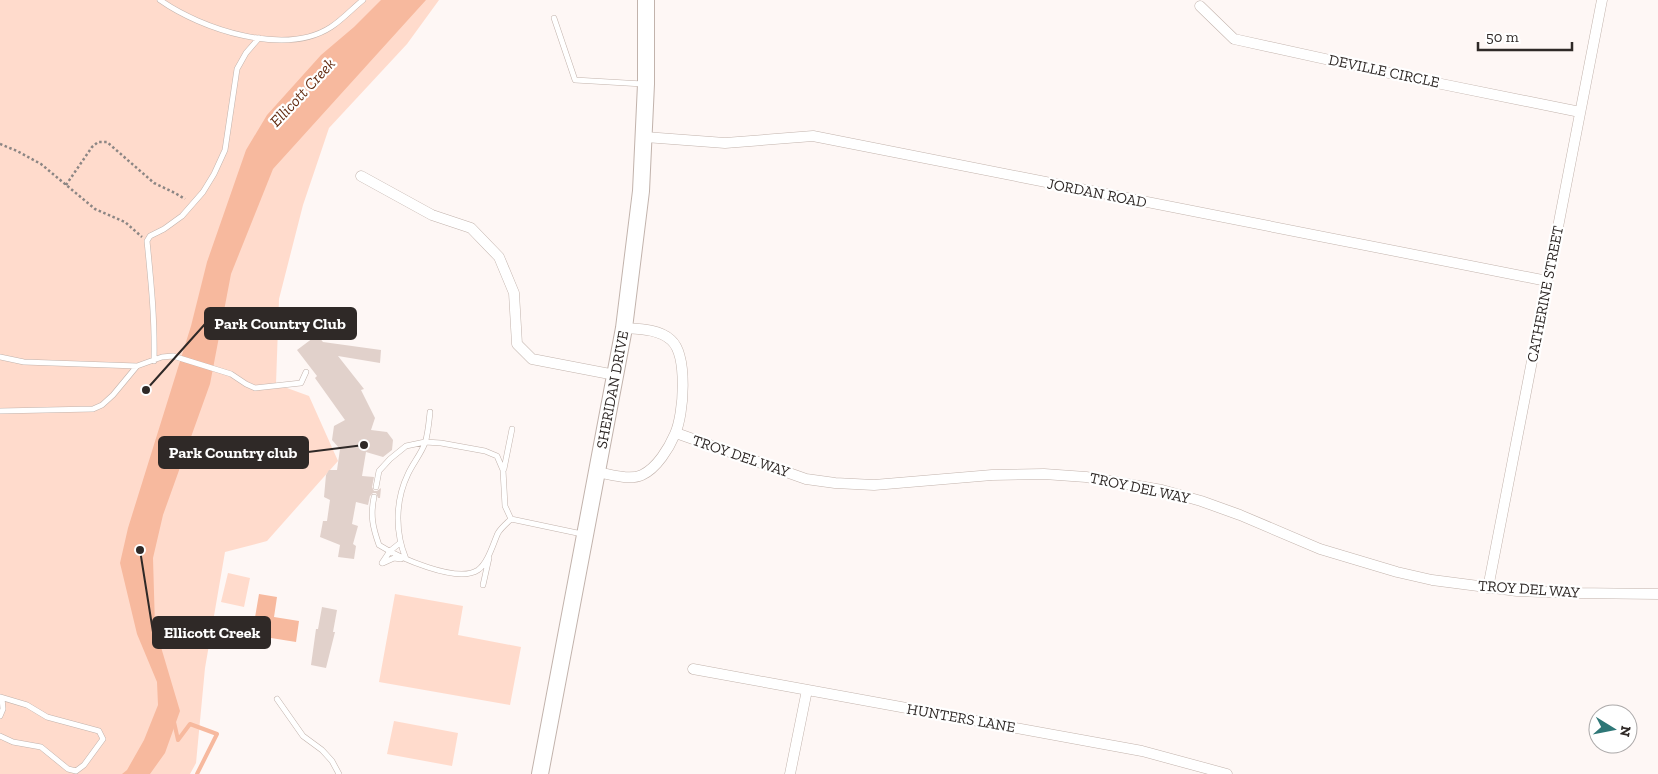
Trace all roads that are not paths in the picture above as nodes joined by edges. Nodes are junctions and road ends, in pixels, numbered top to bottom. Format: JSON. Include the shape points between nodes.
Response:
{"nodes":[{"id":1,"x":160,"y":0,"type":"edge"},
{"id":2,"x":364,"y":0,"type":"edge"},
{"id":3,"x":646,"y":0,"type":"edge"},
{"id":4,"x":1602,"y":0,"type":"edge"},
{"id":5,"x":1200,"y":6,"type":"dead end"},
{"id":6,"x":554,"y":18,"type":"dead end"},
{"id":7,"x":259,"y":38,"type":"junction"},
{"id":8,"x":646,"y":84,"type":"junction"},
{"id":9,"x":1580,"y":112,"type":"junction"},
{"id":10,"x":645,"y":137,"type":"junction"},
{"id":11,"x":361,"y":176,"type":"dead end"},
{"id":12,"x":1547,"y":281,"type":"junction"},
{"id":13,"x":624,"y":328,"type":"junction"},
{"id":14,"x":0,"y":357,"type":"edge"},
{"id":15,"x":154,"y":361,"type":"junction"},
{"id":16,"x":137,"y":366,"type":"junction"},
{"id":17,"x":306,"y":372,"type":"dead end"},
{"id":18,"x":615,"y":375,"type":"junction"},
{"id":19,"x":0,"y":411,"type":"edge"},
{"id":20,"x":430,"y":412,"type":"dead end"},
{"id":21,"x":512,"y":429,"type":"dead end"},
{"id":22,"x":676,"y":433,"type":"junction"},
{"id":23,"x":425,"y":442,"type":"junction"},
{"id":24,"x":504,"y":470,"type":"junction"},
{"id":25,"x":596,"y":472,"type":"junction"},
{"id":26,"x":376,"y":487,"type":"dead end"},
{"id":27,"x":374,"y":498,"type":"dead end"},
{"id":28,"x":512,"y":519,"type":"junction"},
{"id":29,"x":585,"y":535,"type":"junction"},
{"id":30,"x":400,"y":543,"type":"junction"},
{"id":31,"x":390,"y":552,"type":"junction"},
{"id":32,"x":490,"y":555,"type":"junction"},
{"id":33,"x":406,"y":560,"type":"junction"},
{"id":34,"x":483,"y":585,"type":"dead end"},
{"id":35,"x":1488,"y":588,"type":"junction"},
{"id":36,"x":1658,"y":594,"type":"edge"},
{"id":37,"x":694,"y":669,"type":"dead end"},
{"id":38,"x":807,"y":690,"type":"junction"},
{"id":39,"x":1,"y":698,"type":"edge"},
{"id":40,"x":277,"y":699,"type":"dead end"},
{"id":41,"x":0,"y":716,"type":"edge"},
{"id":42,"x":0,"y":736,"type":"edge"},
{"id":43,"x":339,"y":774,"type":"edge"},
{"id":44,"x":540,"y":774,"type":"edge"},
{"id":45,"x":790,"y":774,"type":"edge"},
{"id":46,"x":1227,"y":774,"type":"edge"}],
"edges":[{"from":1,"to":7,"type":"lane","via":[[202,23]]},
{"from":2,"to":7,"type":"lane","via":[[331,28],[281,41]]},
{"from":3,"to":8,"type":"main road","name":"SHERIDAN DRIVE"},
{"from":4,"to":9,"type":"street","name":"CATHERINE STREET"},
{"from":5,"to":9,"type":"street","name":"DEVILLE CIRCLE","via":[[1234,39]]},
{"from":6,"to":8,"type":"lane","via":[[575,80]]},
{"from":7,"to":15,"type":"lane","via":[[237,69],[225,150],[204,192],[182,216],[147,241],[154,307]]},
{"from":8,"to":10,"type":"main road","name":"SHERIDAN DRIVE"},
{"from":9,"to":12,"type":"street","name":"CATHERINE STREET"},
{"from":10,"to":12,"type":"street","name":"JORDAN ROAD","via":[[725,143],[813,136]]},
{"from":10,"to":13,"type":"main road","name":"SHERIDAN DRIVE","via":[[642,192]]},
{"from":11,"to":18,"type":"street","via":[[432,215],[471,228],[499,257],[514,293],[517,344],[532,358]]},
{"from":12,"to":35,"type":"street","name":"CATHERINE STREET"},
{"from":13,"to":18,"type":"main road","name":"SHERIDAN DRIVE"},
{"from":13,"to":22,"type":"street","via":[[661,334],[672,341],[679,355],[682,404]]},
{"from":14,"to":16,"type":"lane","via":[[24,362]]},
{"from":15,"to":16,"type":"lane"},
{"from":15,"to":17,"type":"lane","via":[[173,356],[231,374],[255,388],[302,383]]},
{"from":16,"to":19,"type":"lane","via":[[113,395],[93,409]]},
{"from":18,"to":25,"type":"main road","name":"SHERIDAN DRIVE"},
{"from":20,"to":23,"type":"lane"},
{"from":21,"to":24,"type":"lane"},
{"from":22,"to":25,"type":"street","via":[[660,459],[640,476]]},
{"from":22,"to":35,"type":"street","name":"TROY DEL WAY","via":[[806,479],[834,483],[874,485],[1044,474],[1086,476],[1162,490],[1240,515],[1320,549],[1362,562],[1432,580]]},
{"from":23,"to":24,"type":"lane","via":[[486,451],[497,456]]},
{"from":23,"to":26,"type":"lane","via":[[406,446],[390,459],[379,471]]},
{"from":23,"to":30,"type":"lane","via":[[407,476],[400,499],[397,524]]},
{"from":24,"to":28,"type":"lane","via":[[505,506]]},
{"from":25,"to":29,"type":"main road","name":"SHERIDAN DRIVE"},
{"from":27,"to":31,"type":"lane","via":[[372,527],[380,545]]},
{"from":28,"to":29,"type":"lane"},
{"from":28,"to":32,"type":"lane","via":[[499,531]]},
{"from":29,"to":44,"type":"main road","name":"SHERIDAN DRIVE"},
{"from":30,"to":31,"type":"lane"},
{"from":30,"to":33,"type":"lane"},
{"from":31,"to":33,"type":"lane"},
{"from":31,"to":33,"type":"lane","via":[[382,563],[394,558]]},
{"from":32,"to":33,"type":"lane","via":[[478,570],[461,574]]},
{"from":32,"to":34,"type":"lane"},
{"from":35,"to":36,"type":"street","name":"TROY DEL WAY"},
{"from":37,"to":38,"type":"street","name":"HUNTERS LANE"},
{"from":38,"to":45,"type":"street"},
{"from":38,"to":46,"type":"street","name":"HUNTERS LANE","via":[[1142,751]]},
{"from":39,"to":41,"type":"lane","via":[[3,709]]},
{"from":39,"to":42,"type":"lane","via":[[27,705],[47,717],[99,731],[103,739],[76,771],[68,769],[42,747],[13,742]]},
{"from":40,"to":43,"type":"lane","via":[[303,736],[327,756]]}]}
